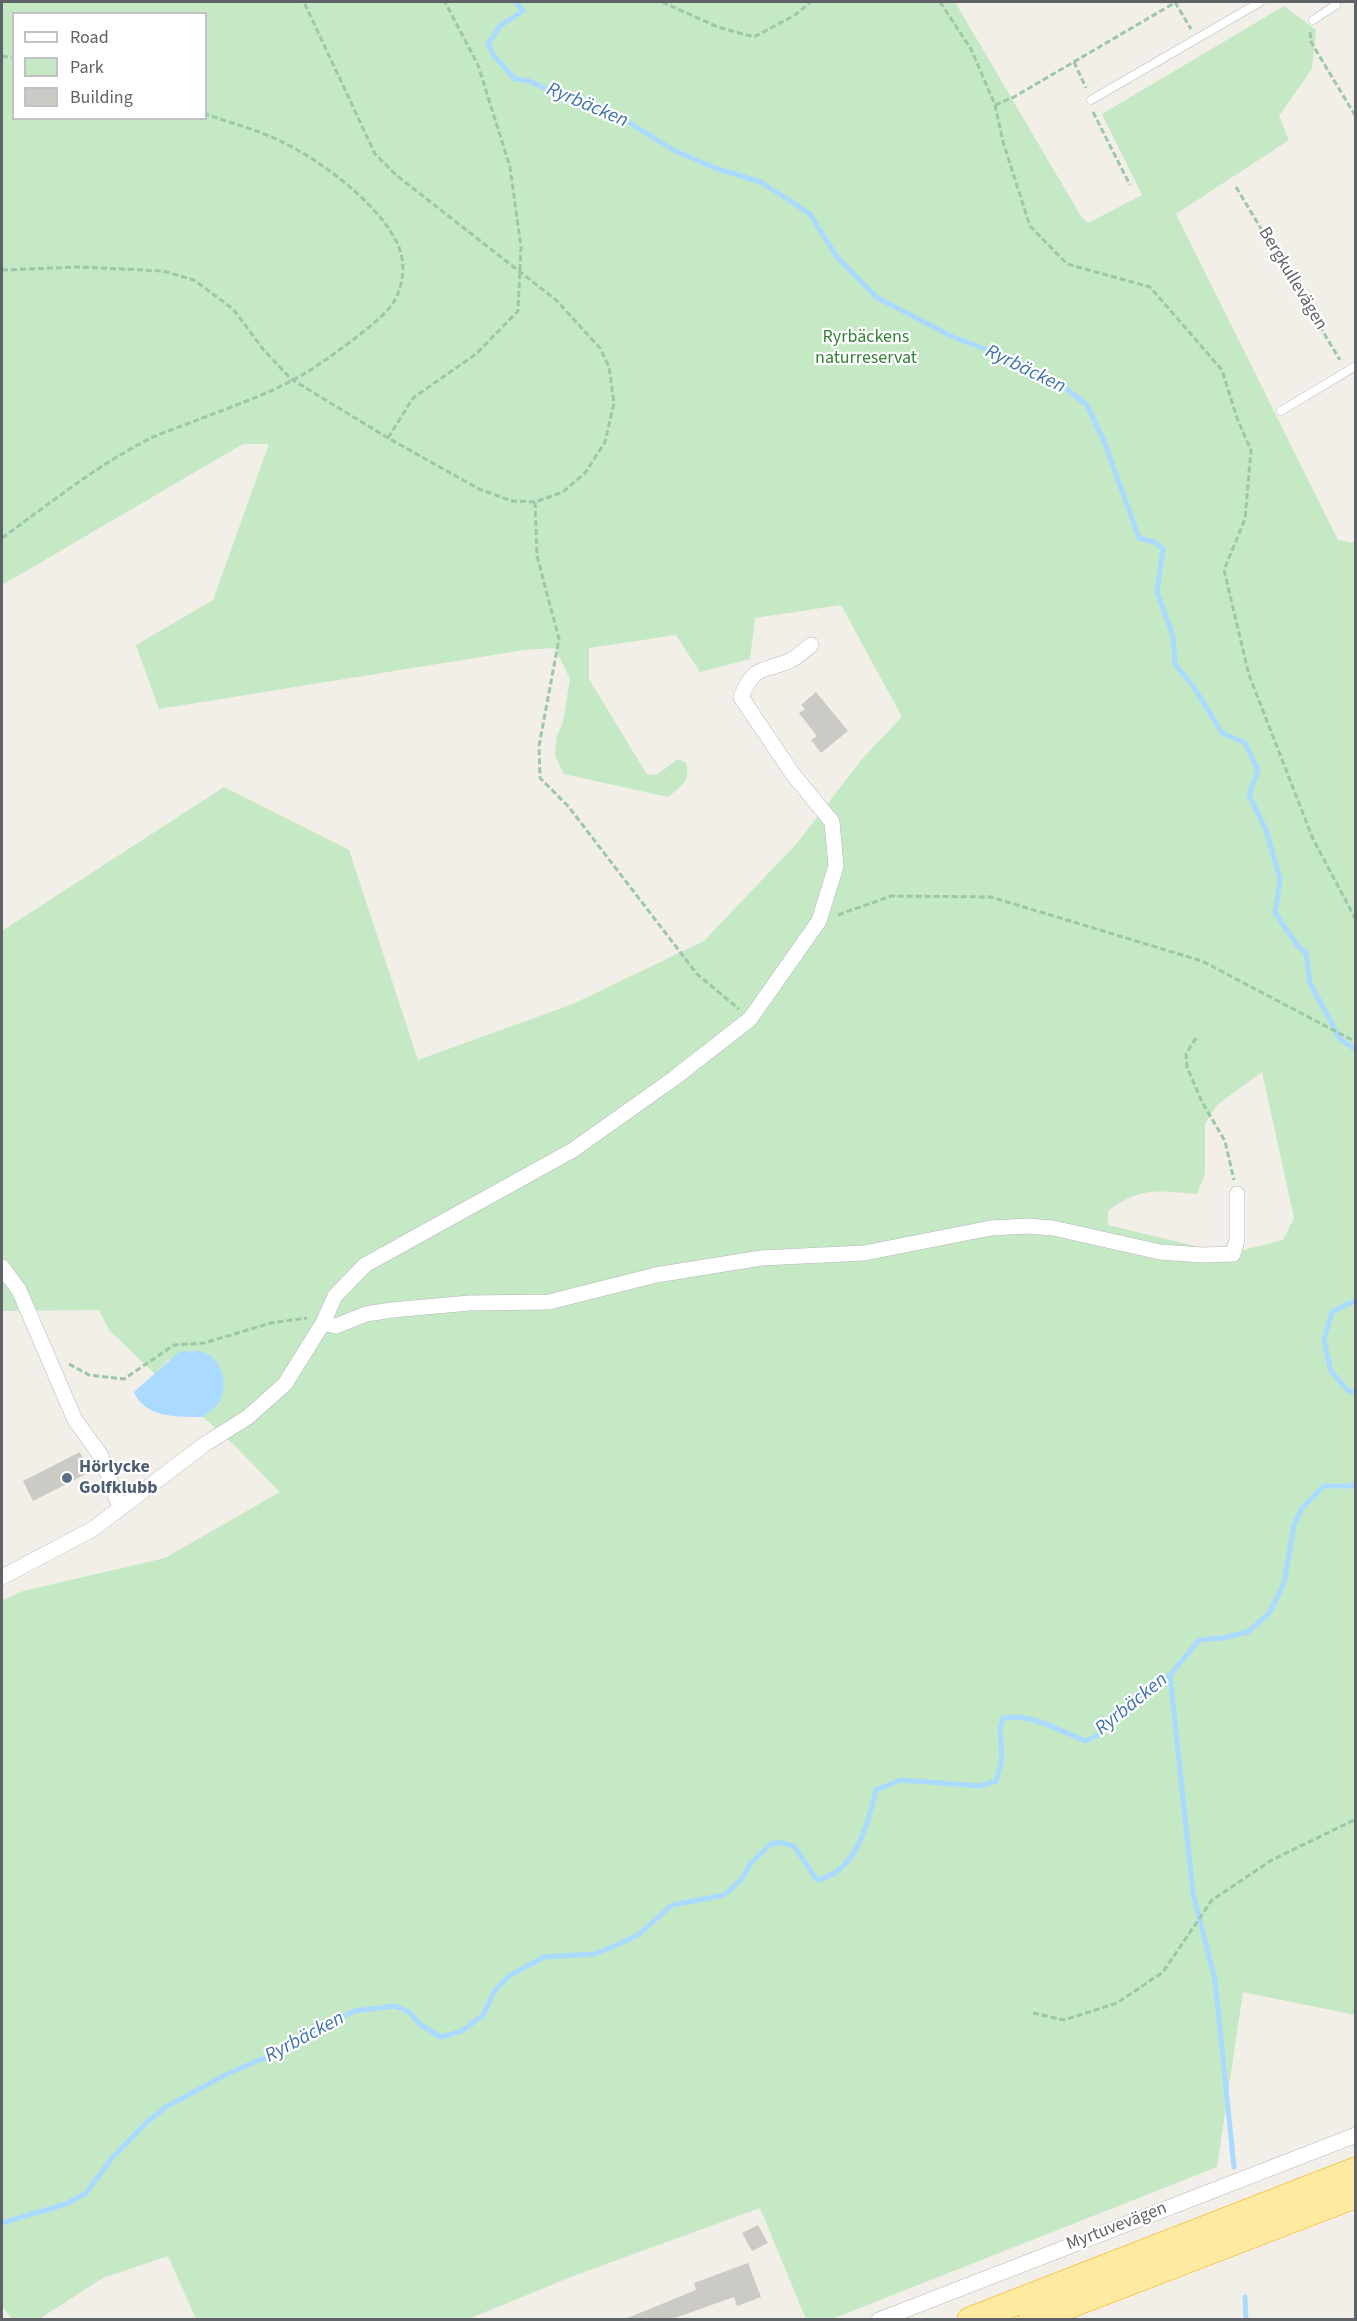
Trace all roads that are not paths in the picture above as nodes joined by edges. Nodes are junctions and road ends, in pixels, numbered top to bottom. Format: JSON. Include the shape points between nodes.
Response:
{"nodes":[{"id":1,"x":1260,"y":2,"type":"edge"},
{"id":2,"x":1334,"y":2,"type":"edge"},
{"id":3,"x":1313,"y":20,"type":"road end"},
{"id":4,"x":1091,"y":100,"type":"road end"},
{"id":5,"x":1356,"y":366,"type":"edge"},
{"id":6,"x":1281,"y":411,"type":"dead end"},
{"id":7,"x":811,"y":645,"type":"dead end"},
{"id":8,"x":1237,"y":1194,"type":"road end"},
{"id":9,"x":2,"y":1267,"type":"edge"},
{"id":10,"x":325,"y":1319,"type":"junction"},
{"id":11,"x":120,"y":1508,"type":"junction"},
{"id":12,"x":2,"y":1577,"type":"edge"},
{"id":13,"x":1356,"y":2135,"type":"edge"},
{"id":14,"x":1356,"y":2170,"type":"edge"},
{"id":15,"x":1356,"y":2195,"type":"edge"},
{"id":16,"x":879,"y":2319,"type":"edge"},
{"id":17,"x":970,"y":2319,"type":"edge"},
{"id":18,"x":1031,"y":2319,"type":"edge"}],
"edges":[{"from":1,"to":4,"type":"lane"},
{"from":2,"to":3,"type":"lane","via":[[1336,5]]},
{"from":5,"to":6,"type":"lane"},
{"from":7,"to":10,"type":"street","via":[[789,661],[762,668],[747,682],[741,697],[792,773],[831,822],[836,866],[819,921],[750,1019],[573,1150],[365,1265],[335,1296]]},
{"from":8,"to":10,"type":"street","via":[[1237,1240],[1233,1254],[1160,1252],[1053,1228],[991,1228],[864,1253],[761,1258],[657,1275],[549,1302],[470,1303],[366,1314],[336,1326]]},
{"from":9,"to":11,"type":"street","via":[[19,1290],[75,1420],[101,1456]]},
{"from":10,"to":11,"type":"street","via":[[285,1384],[248,1417]]},
{"from":11,"to":12,"type":"street","via":[[93,1529]]},
{"from":13,"to":16,"type":"street","name":"Myrtuvevägen"},
{"from":14,"to":17,"type":"highway"},
{"from":15,"to":18,"type":"highway"}]}
